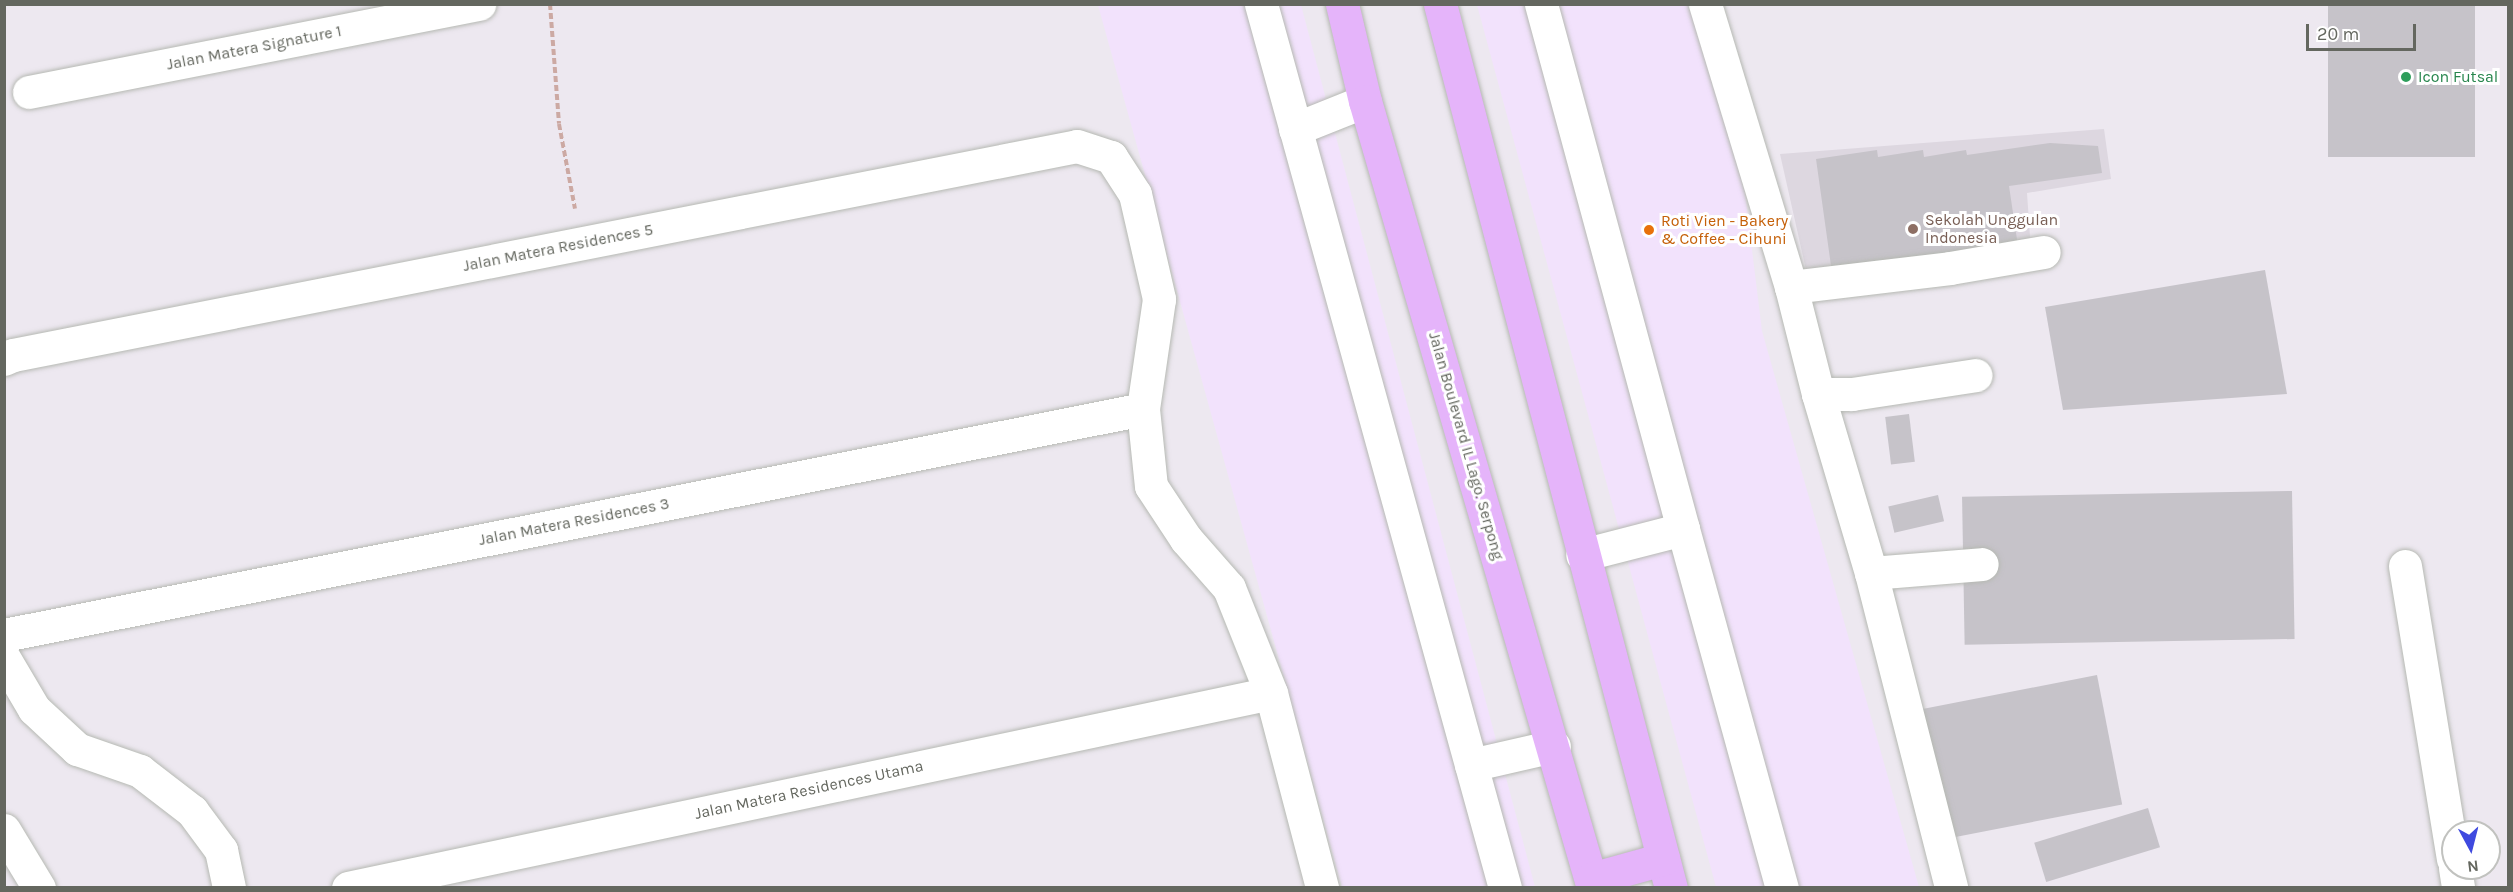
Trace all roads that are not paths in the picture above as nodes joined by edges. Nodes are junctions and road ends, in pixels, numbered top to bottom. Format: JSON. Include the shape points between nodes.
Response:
{"nodes":[{"id":1,"x":479,"y":4,"type":"edge"},
{"id":2,"x":1261,"y":4,"type":"edge"},
{"id":3,"x":1342,"y":4,"type":"edge"},
{"id":4,"x":1440,"y":4,"type":"edge"},
{"id":5,"x":1541,"y":4,"type":"edge"},
{"id":6,"x":1705,"y":4,"type":"edge"},
{"id":7,"x":30,"y":92,"type":"dead end"},
{"id":8,"x":1365,"y":101,"type":"junction"},
{"id":9,"x":1295,"y":129,"type":"junction"},
{"id":10,"x":2044,"y":252,"type":"dead end"},
{"id":11,"x":1791,"y":287,"type":"junction"},
{"id":12,"x":4,"y":359,"type":"edge"},
{"id":13,"x":1976,"y":375,"type":"dead end"},
{"id":14,"x":1818,"y":394,"type":"junction"},
{"id":15,"x":1143,"y":409,"type":"junction"},
{"id":16,"x":1683,"y":529,"type":"junction"},
{"id":17,"x":1582,"y":555,"type":"junction"},
{"id":18,"x":1982,"y":564,"type":"dead end"},
{"id":19,"x":2405,"y":566,"type":"dead end"},
{"id":20,"x":1870,"y":573,"type":"junction"},
{"id":21,"x":4,"y":635,"type":"edge"},
{"id":22,"x":4,"y":658,"type":"edge"},
{"id":23,"x":1271,"y":693,"type":"junction"},
{"id":24,"x":1554,"y":746,"type":"junction"},
{"id":25,"x":1471,"y":765,"type":"junction"},
{"id":26,"x":2447,"y":820,"type":"edge"},
{"id":27,"x":4,"y":830,"type":"edge"},
{"id":28,"x":1667,"y":873,"type":"edge"},
{"id":29,"x":1592,"y":883,"type":"edge"},
{"id":30,"x":39,"y":888,"type":"edge"},
{"id":31,"x":229,"y":888,"type":"edge"},
{"id":32,"x":348,"y":888,"type":"edge"},
{"id":33,"x":1322,"y":888,"type":"edge"},
{"id":34,"x":1505,"y":888,"type":"edge"},
{"id":35,"x":1782,"y":888,"type":"edge"},
{"id":36,"x":1951,"y":888,"type":"edge"}],
"edges":[{"from":1,"to":7,"type":"street","name":"Jalan Matera Signature 1"},
{"from":2,"to":9,"type":"street"},
{"from":3,"to":8,"type":"main road","name":"Jalan Boulevard IL Lago. Serpong"},
{"from":4,"to":17,"type":"main road"},
{"from":5,"to":16,"type":"street"},
{"from":6,"to":11,"type":"street"},
{"from":8,"to":9,"type":"street"},
{"from":8,"to":24,"type":"main road","name":"Jalan Boulevard IL Lago. Serpong"},
{"from":9,"to":25,"type":"street"},
{"from":10,"to":11,"type":"street"},
{"from":11,"to":14,"type":"street"},
{"from":12,"to":15,"type":"street","name":"Jalan Matera Residences 5","via":[[13,354],[1077,146],[1111,157],[1135,194],[1159,299]]},
{"from":13,"to":14,"type":"street","via":[[1852,394]]},
{"from":14,"to":20,"type":"street"},
{"from":15,"to":21,"type":"street","name":"Jalan Matera Residences 3"},
{"from":15,"to":23,"type":"street","via":[[1151,486],[1185,538],[1229,588]]},
{"from":16,"to":17,"type":"street"},
{"from":16,"to":35,"type":"street"},
{"from":17,"to":28,"type":"main road"},
{"from":18,"to":20,"type":"street"},
{"from":19,"to":26,"type":"street"},
{"from":20,"to":36,"type":"street"},
{"from":22,"to":31,"type":"street","via":[[34,709],[77,749],[140,771],[192,812],[221,850]]},
{"from":23,"to":32,"type":"street","name":"Jalan Matera Residences Utama"},
{"from":23,"to":33,"type":"street"},
{"from":24,"to":25,"type":"street"},
{"from":24,"to":29,"type":"main road","name":"Jalan Boulevard IL Lago. Serpong"},
{"from":25,"to":34,"type":"street"},
{"from":27,"to":30,"type":"street"},
{"from":28,"to":29,"type":"main road"}]}
